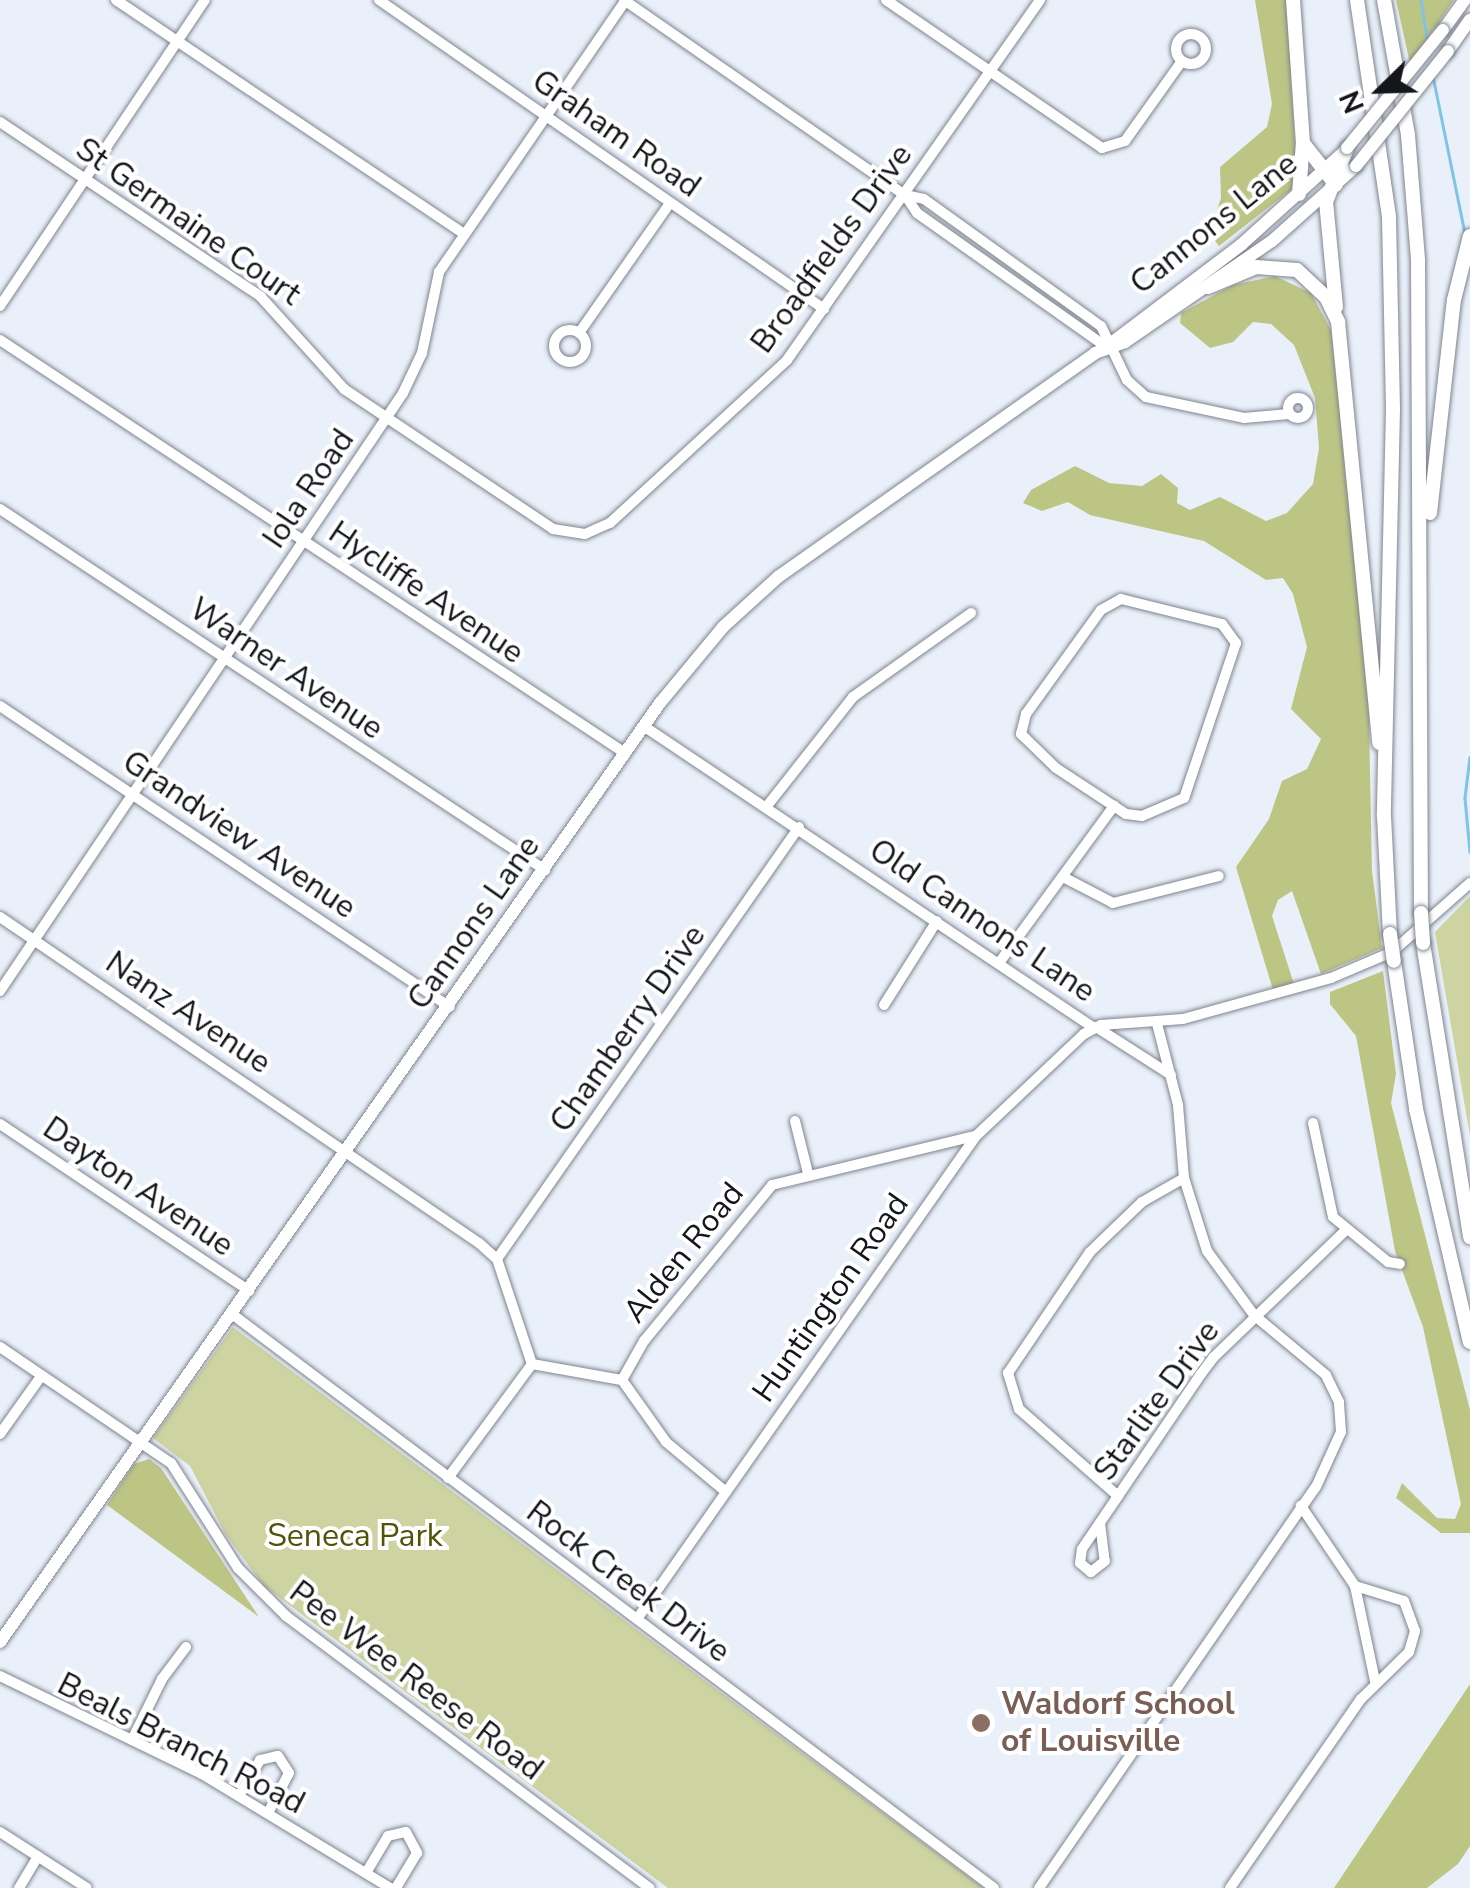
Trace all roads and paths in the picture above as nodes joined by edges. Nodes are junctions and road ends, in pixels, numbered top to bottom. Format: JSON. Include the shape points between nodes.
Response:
{"nodes":[{"id":1,"x":116,"y":0,"type":"edge"},
{"id":2,"x":206,"y":0,"type":"edge"},
{"id":3,"x":379,"y":0,"type":"edge"},
{"id":4,"x":625,"y":0,"type":"edge"},
{"id":5,"x":886,"y":0,"type":"edge"},
{"id":6,"x":1040,"y":0,"type":"edge"},
{"id":7,"x":1294,"y":0,"type":"edge"},
{"id":8,"x":1357,"y":0,"type":"edge"},
{"id":9,"x":1384,"y":0,"type":"edge"},
{"id":10,"x":1465,"y":0,"type":"edge"},
{"id":11,"x":1470,"y":20,"type":"edge"},
{"id":12,"x":176,"y":40,"type":"junction"},
{"id":13,"x":1182,"y":62,"type":"dead end"},
{"id":14,"x":990,"y":72,"type":"junction"},
{"id":15,"x":545,"y":116,"type":"junction"},
{"id":16,"x":0,"y":122,"type":"edge"},
{"id":17,"x":1303,"y":142,"type":"junction"},
{"id":18,"x":1347,"y":148,"type":"junction"},
{"id":19,"x":1325,"y":169,"type":"junction"},
{"id":20,"x":83,"y":178,"type":"junction"},
{"id":21,"x":1336,"y":185,"type":"junction"},
{"id":22,"x":1300,"y":194,"type":"junction"},
{"id":23,"x":905,"y":195,"type":"junction"},
{"id":24,"x":670,"y":203,"type":"junction"},
{"id":25,"x":463,"y":234,"type":"junction"},
{"id":26,"x":1470,"y":236,"type":"edge"},
{"id":27,"x":987,"y":244,"type":"junction"},
{"id":28,"x":980,"y":256,"type":"junction"},
{"id":29,"x":1044,"y":283,"type":"junction"},
{"id":30,"x":1204,"y":284,"type":"junction"},
{"id":31,"x":1036,"y":296,"type":"junction"},
{"id":32,"x":0,"y":306,"type":"edge"},
{"id":33,"x":824,"y":309,"type":"junction"},
{"id":34,"x":1338,"y":322,"type":"junction"},
{"id":35,"x":580,"y":333,"type":"dead end"},
{"id":36,"x":0,"y":340,"type":"edge"},
{"id":37,"x":1106,"y":347,"type":"junction"},
{"id":38,"x":1289,"y":414,"type":"dead end"},
{"id":39,"x":386,"y":418,"type":"junction"},
{"id":40,"x":0,"y":508,"type":"edge"},
{"id":41,"x":585,"y":534,"type":"joint"},
{"id":42,"x":304,"y":541,"type":"junction"},
{"id":43,"x":1422,"y":599,"type":"junction"},
{"id":44,"x":971,"y":613,"type":"dead end"},
{"id":45,"x":225,"y":659,"type":"junction"},
{"id":46,"x":0,"y":706,"type":"edge"},
{"id":47,"x":644,"y":727,"type":"junction"},
{"id":48,"x":625,"y":753,"type":"junction"},
{"id":49,"x":134,"y":795,"type":"junction"},
{"id":50,"x":768,"y":806,"type":"junction"},
{"id":51,"x":1114,"y":806,"type":"junction"},
{"id":52,"x":1384,"y":816,"type":"junction"},
{"id":53,"x":799,"y":827,"type":"junction"},
{"id":54,"x":545,"y":870,"type":"junction"},
{"id":55,"x":1220,"y":876,"type":"dead end"},
{"id":56,"x":1065,"y":878,"type":"junction"},
{"id":57,"x":1467,"y":886,"type":"edge"},
{"id":58,"x":0,"y":917,"type":"edge"},
{"id":59,"x":937,"y":921,"type":"junction"},
{"id":60,"x":36,"y":940,"type":"junction"},
{"id":61,"x":999,"y":963,"type":"junction"},
{"id":62,"x":0,"y":991,"type":"edge"},
{"id":63,"x":884,"y":1005,"type":"dead end"},
{"id":64,"x":450,"y":1007,"type":"junction"},
{"id":65,"x":1157,"y":1024,"type":"junction"},
{"id":66,"x":1095,"y":1028,"type":"junction"},
{"id":67,"x":1171,"y":1075,"type":"junction"},
{"id":68,"x":795,"y":1120,"type":"dead end"},
{"id":69,"x":1313,"y":1123,"type":"dead end"},
{"id":70,"x":0,"y":1124,"type":"edge"},
{"id":71,"x":976,"y":1136,"type":"junction"},
{"id":72,"x":350,"y":1150,"type":"junction"},
{"id":73,"x":808,"y":1174,"type":"junction"},
{"id":74,"x":1184,"y":1178,"type":"junction"},
{"id":75,"x":1346,"y":1230,"type":"junction"},
{"id":76,"x":1470,"y":1237,"type":"edge"},
{"id":77,"x":497,"y":1259,"type":"junction"},
{"id":78,"x":1400,"y":1264,"type":"dead end"},
{"id":79,"x":249,"y":1291,"type":"junction"},
{"id":80,"x":232,"y":1314,"type":"junction"},
{"id":81,"x":1254,"y":1315,"type":"junction"},
{"id":82,"x":1470,"y":1342,"type":"edge"},
{"id":83,"x":0,"y":1347,"type":"edge"},
{"id":84,"x":532,"y":1364,"type":"junction"},
{"id":85,"x":42,"y":1375,"type":"junction"},
{"id":86,"x":622,"y":1380,"type":"junction"},
{"id":87,"x":0,"y":1434,"type":"edge"},
{"id":88,"x":142,"y":1440,"type":"junction"},
{"id":89,"x":448,"y":1478,"type":"junction"},
{"id":90,"x":726,"y":1492,"type":"junction"},
{"id":91,"x":1118,"y":1496,"type":"junction"},
{"id":92,"x":1301,"y":1506,"type":"junction"},
{"id":93,"x":1100,"y":1523,"type":"dead end"},
{"id":94,"x":1355,"y":1586,"type":"junction"},
{"id":95,"x":637,"y":1620,"type":"junction"},
{"id":96,"x":0,"y":1642,"type":"edge"},
{"id":97,"x":186,"y":1647,"type":"dead end"},
{"id":98,"x":0,"y":1676,"type":"edge"},
{"id":99,"x":1376,"y":1681,"type":"junction"},
{"id":100,"x":132,"y":1740,"type":"junction"},
{"id":101,"x":238,"y":1796,"type":"junction"},
{"id":102,"x":268,"y":1813,"type":"junction"},
{"id":103,"x":0,"y":1832,"type":"edge"},
{"id":104,"x":38,"y":1856,"type":"junction"},
{"id":105,"x":366,"y":1872,"type":"junction"},
{"id":106,"x":385,"y":1886,"type":"edge"},
{"id":107,"x":19,"y":1888,"type":"edge"},
{"id":108,"x":87,"y":1888,"type":"edge"},
{"id":109,"x":650,"y":1888,"type":"edge"},
{"id":110,"x":994,"y":1888,"type":"edge"},
{"id":111,"x":1039,"y":1888,"type":"edge"},
{"id":112,"x":1230,"y":1888,"type":"edge"}],
"edges":[{"from":1,"to":12,"type":"street"},
{"from":2,"to":12,"type":"street"},
{"from":3,"to":15,"type":"street","name":"Graham Road"},
{"from":4,"to":15,"type":"street","name":"Iola Road"},
{"from":4,"to":23,"type":"street"},
{"from":5,"to":14,"type":"street"},
{"from":6,"to":14,"type":"street","name":"Broadfields Drive"},
{"from":7,"to":17,"type":"highway"},
{"from":8,"to":52,"type":"highway","via":[[1390,218]]},
{"from":9,"to":43,"type":"highway","via":[[1414,183]]},
{"from":10,"to":18,"type":"main road","name":"Cannons Lane","bridge":true},
{"from":11,"to":21,"type":"main road","name":"Cannons Lane","bridge":true},
{"from":12,"to":20,"type":"street"},
{"from":12,"to":25,"type":"street"},
{"from":13,"to":14,"type":"street","via":[[1125,141],[1098,146]]},
{"from":14,"to":23,"type":"street","name":"Broadfields Drive"},
{"from":15,"to":24,"type":"street","name":"Graham Road"},
{"from":15,"to":25,"type":"street","name":"Iola Road"},
{"from":16,"to":20,"type":"street","name":"St Germaine Court"},
{"from":17,"to":19,"type":"highway"},
{"from":17,"to":22,"type":"highway"},
{"from":18,"to":19,"type":"main road","name":"Cannons Lane"},
{"from":18,"to":21,"type":"highway"},
{"from":19,"to":21,"type":"highway"},
{"from":19,"to":22,"type":"main road","name":"Cannons Lane"},
{"from":20,"to":32,"type":"street"},
{"from":20,"to":39,"type":"street","name":"St Germaine Court","via":[[262,297],[334,381]]},
{"from":21,"to":30,"type":"main road","name":"Cannons Lane"},
{"from":21,"to":34,"type":"highway","via":[[1326,202]]},
{"from":22,"to":30,"type":"main road","name":"Cannons Lane"},
{"from":23,"to":27,"type":"street","via":[[924,199]]},
{"from":23,"to":28,"type":"street","via":[[917,213]]},
{"from":23,"to":33,"type":"street","name":"Broadfields Drive"},
{"from":24,"to":33,"type":"street","name":"Graham Road"},
{"from":24,"to":35,"type":"street"},
{"from":25,"to":39,"type":"street","name":"Iola Road","via":[[435,281],[416,367]]},
{"from":26,"to":43,"type":"highway","via":[[1459,272]]},
{"from":27,"to":28,"type":"street"},
{"from":27,"to":29,"type":"street"},
{"from":28,"to":31,"type":"street"},
{"from":29,"to":31,"type":"street"},
{"from":29,"to":37,"type":"street","via":[[1101,326]]},
{"from":30,"to":34,"type":"highway","via":[[1256,267],[1298,270],[1326,297]]},
{"from":30,"to":37,"type":"main road","name":"Cannons Lane","via":[[1118,346]]},
{"from":31,"to":37,"type":"street"},
{"from":33,"to":41,"type":"street","name":"Broadfields Drive","via":[[773,374],[610,523]]},
{"from":34,"to":52,"type":"highway"},
{"from":36,"to":42,"type":"street","name":"Hycliffe Avenue"},
{"from":37,"to":38,"type":"street","via":[[1127,380],[1163,406],[1264,420]]},
{"from":37,"to":47,"type":"main road","name":"Cannons Lane","via":[[778,577],[701,652]]},
{"from":39,"to":41,"type":"street","name":"St Germaine Court","via":[[553,529]]},
{"from":39,"to":42,"type":"street","name":"Iola Road"},
{"from":40,"to":45,"type":"street","name":"Warner Avenue"},
{"from":42,"to":45,"type":"street","name":"Iola Road"},
{"from":42,"to":48,"type":"street","name":"Hycliffe Avenue"},
{"from":43,"to":76,"type":"highway","bridge":true,"via":[[1423,943]]},
{"from":44,"to":50,"type":"street","via":[[854,698]]},
{"from":45,"to":49,"type":"street","name":"Iola Road"},
{"from":45,"to":54,"type":"street","name":"Warner Avenue"},
{"from":46,"to":49,"type":"street","name":"Grandview Avenue"},
{"from":47,"to":48,"type":"main road","name":"Cannons Lane"},
{"from":47,"to":50,"type":"street","name":"Old Cannons Lane"},
{"from":48,"to":54,"type":"main road","name":"Cannons Lane"},
{"from":49,"to":60,"type":"street","name":"Iola Road"},
{"from":49,"to":64,"type":"street","name":"Grandview Avenue"},
{"from":50,"to":53,"type":"street","name":"Old Cannons Lane"},
{"from":51,"to":51,"type":"street","via":[[1028,748],[1021,734],[1026,714],[1114,600],[1226,626],[1236,649],[1184,798],[1142,816]]},
{"from":51,"to":56,"type":"street"},
{"from":52,"to":82,"type":"highway","bridge":true,"via":[[1390,934],[1416,1110]]},
{"from":53,"to":59,"type":"street","name":"Old Cannons Lane"},
{"from":53,"to":77,"type":"street","name":"Chamberry Drive"},
{"from":54,"to":64,"type":"main road","name":"Cannons Lane"},
{"from":55,"to":56,"type":"street","via":[[1113,902]]},
{"from":56,"to":61,"type":"street"},
{"from":57,"to":65,"type":"street","name":"Old Cannons Lane","via":[[1384,956],[1331,978]]},
{"from":58,"to":60,"type":"street","name":"Nanz Avenue"},
{"from":59,"to":61,"type":"street","name":"Old Cannons Lane"},
{"from":59,"to":63,"type":"street"},
{"from":60,"to":62,"type":"street","name":"Iola Road"},
{"from":60,"to":72,"type":"street","name":"Nanz Avenue"},
{"from":61,"to":66,"type":"street","name":"Old Cannons Lane"},
{"from":64,"to":72,"type":"main road","name":"Cannons Lane"},
{"from":65,"to":66,"type":"street","name":"Old Cannons Lane"},
{"from":65,"to":67,"type":"street"},
{"from":66,"to":67,"type":"street"},
{"from":66,"to":71,"type":"street","name":"Huntington Road"},
{"from":67,"to":74,"type":"street"},
{"from":68,"to":73,"type":"street"},
{"from":69,"to":75,"type":"street","via":[[1327,1199]]},
{"from":70,"to":79,"type":"street","name":"Dayton Avenue"},
{"from":71,"to":73,"type":"street","name":"Alden Road"},
{"from":71,"to":90,"type":"street","name":"Huntington Road"},
{"from":72,"to":77,"type":"street","name":"Nanz Avenue"},
{"from":72,"to":79,"type":"main road","name":"Cannons Lane"},
{"from":73,"to":86,"type":"street","name":"Alden Road","via":[[772,1185],[744,1213],[644,1341]]},
{"from":74,"to":81,"type":"street","via":[[1207,1252]]},
{"from":74,"to":91,"type":"street","via":[[1142,1202],[1090,1252],[1009,1368],[1020,1409]]},
{"from":75,"to":78,"type":"street"},
{"from":75,"to":81,"type":"street","name":"Starlite Drive"},
{"from":77,"to":84,"type":"street"},
{"from":79,"to":80,"type":"main road","name":"Cannons Lane"},
{"from":80,"to":88,"type":"main road","name":"Cannons Lane"},
{"from":80,"to":89,"type":"street","name":"Rock Creek Drive"},
{"from":81,"to":91,"type":"street","name":"Starlite Drive","via":[[1214,1357]]},
{"from":81,"to":92,"type":"street","via":[[1319,1368],[1339,1402],[1339,1442]]},
{"from":83,"to":85,"type":"street","name":"Pee Wee Reese Road"},
{"from":84,"to":86,"type":"street"},
{"from":84,"to":89,"type":"street"},
{"from":85,"to":87,"type":"street"},
{"from":85,"to":88,"type":"street","name":"Pee Wee Reese Road"},
{"from":86,"to":90,"type":"street","via":[[666,1442]]},
{"from":88,"to":96,"type":"main road","name":"Cannons Lane"},
{"from":88,"to":109,"type":"street","name":"Pee Wee Reese Road","via":[[183,1476],[238,1568],[272,1604]]},
{"from":89,"to":95,"type":"street","name":"Rock Creek Drive"},
{"from":90,"to":95,"type":"street","name":"Huntington Road"},
{"from":91,"to":93,"type":"street","name":"Starlite Drive"},
{"from":92,"to":94,"type":"street"},
{"from":92,"to":111,"type":"street"},
{"from":94,"to":99,"type":"street"},
{"from":94,"to":99,"type":"street","via":[[1404,1601],[1414,1616],[1409,1652]]},
{"from":95,"to":110,"type":"street","name":"Rock Creek Drive"},
{"from":97,"to":100,"type":"street"},
{"from":98,"to":100,"type":"street","name":"Beals Branch Road"},
{"from":99,"to":112,"type":"street"},
{"from":100,"to":101,"type":"street","name":"Beals Branch Road"},
{"from":101,"to":102,"type":"street","name":"Beals Branch Road"},
{"from":101,"to":102,"type":"street","via":[[260,1760],[282,1758],[289,1772]]},
{"from":102,"to":105,"type":"street","name":"Beals Branch Road"},
{"from":103,"to":104,"type":"street"},
{"from":104,"to":107,"type":"street"},
{"from":104,"to":108,"type":"street"},
{"from":105,"to":106,"type":"street","name":"Beals Branch Road"},
{"from":105,"to":106,"type":"street","via":[[388,1836],[406,1832],[417,1853]]}]}
